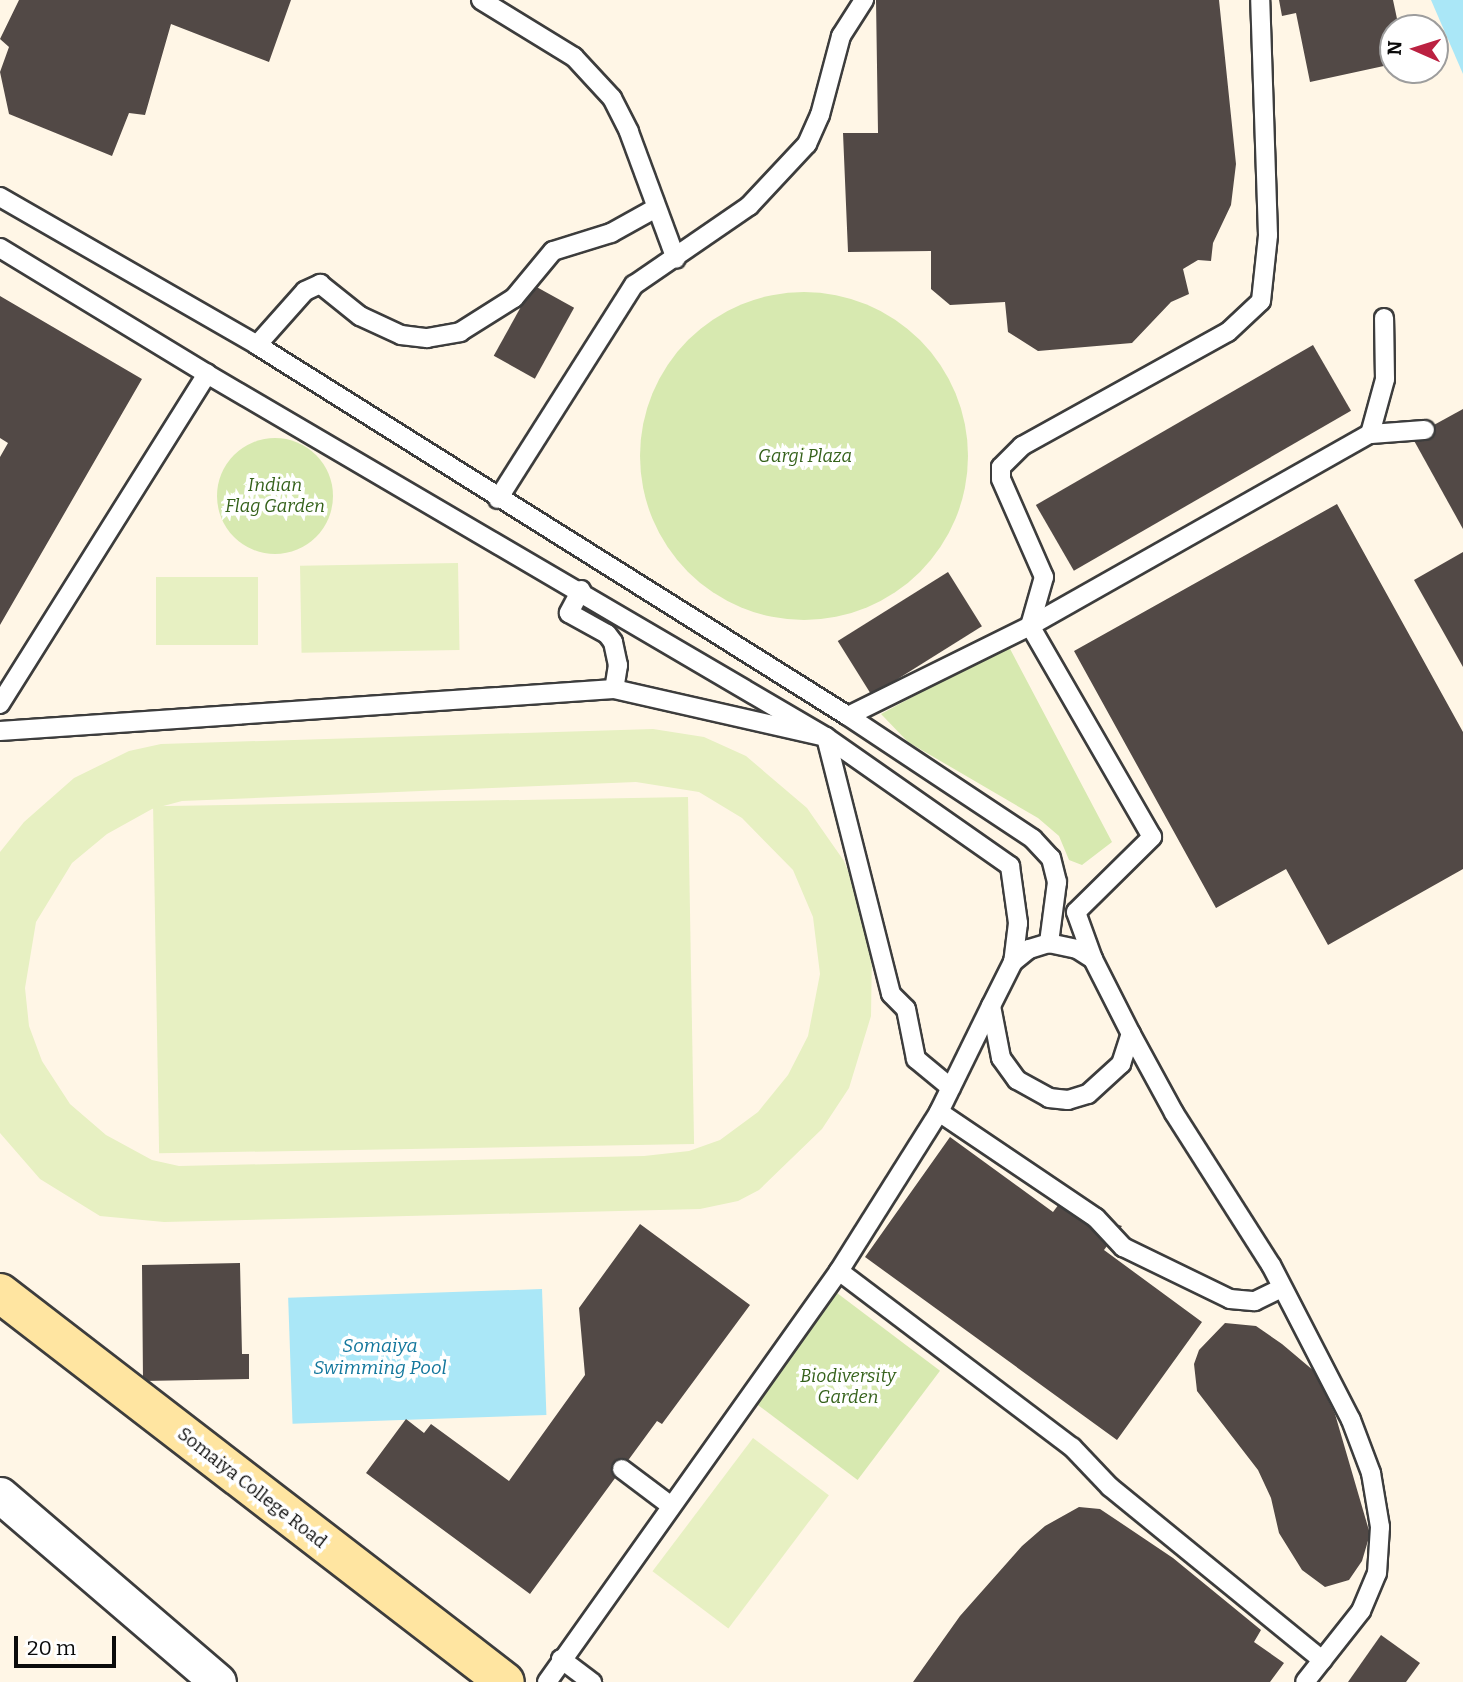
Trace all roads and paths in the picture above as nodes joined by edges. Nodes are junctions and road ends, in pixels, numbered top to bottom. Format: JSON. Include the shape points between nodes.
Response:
{"nodes":[{"id":1,"x":481,"y":0,"type":"edge"},
{"id":2,"x":864,"y":0,"type":"edge"},
{"id":3,"x":1260,"y":0,"type":"edge"},
{"id":4,"x":0,"y":197,"type":"edge"},
{"id":5,"x":656,"y":208,"type":"junction"},
{"id":6,"x":0,"y":248,"type":"edge"},
{"id":7,"x":676,"y":260,"type":"junction"},
{"id":8,"x":1384,"y":318,"type":"dead end"},
{"id":9,"x":257,"y":345,"type":"junction"},
{"id":10,"x":206,"y":374,"type":"junction"},
{"id":11,"x":1425,"y":430,"type":"dead end"},
{"id":12,"x":1370,"y":434,"type":"junction"},
{"id":13,"x":498,"y":499,"type":"junction"},
{"id":14,"x":581,"y":590,"type":"junction"},
{"id":15,"x":1030,"y":626,"type":"junction"},
{"id":16,"x":614,"y":689,"type":"junction"},
{"id":17,"x":0,"y":704,"type":"edge"},
{"id":18,"x":848,"y":716,"type":"junction"},
{"id":19,"x":0,"y":732,"type":"edge"},
{"id":20,"x":827,"y":737,"type":"junction"},
{"id":21,"x":1049,"y":943,"type":"junction"},
{"id":22,"x":1093,"y":959,"type":"junction"},
{"id":23,"x":1013,"y":961,"type":"junction"},
{"id":24,"x":991,"y":1006,"type":"junction"},
{"id":25,"x":1131,"y":1034,"type":"junction"},
{"id":26,"x":951,"y":1088,"type":"junction"},
{"id":27,"x":939,"y":1112,"type":"junction"},
{"id":28,"x":839,"y":1272,"type":"junction"},
{"id":29,"x":1280,"y":1289,"type":"junction"},
{"id":30,"x":0,"y":1293,"type":"edge"},
{"id":31,"x":622,"y":1469,"type":"dead end"},
{"id":32,"x":0,"y":1495,"type":"edge"},
{"id":33,"x":670,"y":1505,"type":"junction"},
{"id":34,"x":561,"y":1659,"type":"junction"},
{"id":35,"x":1322,"y":1660,"type":"junction"},
{"id":36,"x":218,"y":1682,"type":"edge"},
{"id":37,"x":505,"y":1682,"type":"edge"},
{"id":38,"x":547,"y":1682,"type":"edge"},
{"id":39,"x":592,"y":1682,"type":"edge"},
{"id":40,"x":1305,"y":1682,"type":"edge"}],
"edges":[{"from":1,"to":5,"type":"lane","via":[[550,40],[593,76],[629,132]]},
{"from":2,"to":7,"type":"lane","via":[[841,36],[820,115],[807,144],[749,206]]},
{"from":3,"to":15,"type":"lane","via":[[1268,235],[1261,301],[1228,332],[1022,446],[1001,467],[1001,479],[1044,577]]},
{"from":4,"to":9,"type":"lane"},
{"from":5,"to":7,"type":"lane"},
{"from":5,"to":9,"type":"lane","via":[[611,233],[553,251],[514,298],[460,331],[427,338],[401,335],[360,316],[320,284],[305,291]]},
{"from":6,"to":10,"type":"lane"},
{"from":7,"to":13,"type":"lane","via":[[648,271],[634,285]]},
{"from":8,"to":12,"type":"lane","via":[[1385,379]]},
{"from":9,"to":13,"type":"lane"},
{"from":10,"to":14,"type":"lane"},
{"from":10,"to":17,"type":"lane"},
{"from":11,"to":12,"type":"lane"},
{"from":12,"to":15,"type":"lane"},
{"from":13,"to":18,"type":"lane"},
{"from":14,"to":16,"type":"lane","via":[[569,613],[613,642],[618,665]]},
{"from":14,"to":20,"type":"lane"},
{"from":15,"to":18,"type":"lane"},
{"from":15,"to":22,"type":"lane","via":[[1152,837],[1076,912]]},
{"from":16,"to":19,"type":"lane"},
{"from":16,"to":20,"type":"lane"},
{"from":18,"to":21,"type":"lane","via":[[1033,839],[1051,858],[1057,882]]},
{"from":20,"to":23,"type":"lane","via":[[1010,866],[1018,923]]},
{"from":20,"to":26,"type":"lane","via":[[891,994],[906,1009],[916,1059]]},
{"from":21,"to":22,"type":"lane","via":[[1077,949]]},
{"from":21,"to":23,"type":"lane","via":[[1029,949]]},
{"from":22,"to":25,"type":"lane"},
{"from":23,"to":24,"type":"lane"},
{"from":24,"to":25,"type":"lane","via":[[1001,1058],[1017,1080],[1049,1098],[1078,1097],[1106,1080],[1121,1063]]},
{"from":24,"to":26,"type":"lane"},
{"from":25,"to":29,"type":"lane","via":[[1174,1112],[1271,1265]]},
{"from":26,"to":27,"type":"lane"},
{"from":27,"to":28,"type":"lane"},
{"from":27,"to":29,"type":"lane","via":[[1096,1218],[1123,1247],[1230,1300],[1255,1301]]},
{"from":28,"to":33,"type":"lane"},
{"from":28,"to":35,"type":"lane","via":[[1146,1506]]},
{"from":29,"to":35,"type":"lane","via":[[1371,1473],[1380,1527],[1377,1573],[1361,1611]]},
{"from":30,"to":37,"type":"street","name":"Somaiya College Road"},
{"from":31,"to":33,"type":"lane"},
{"from":32,"to":36,"type":"street"},
{"from":33,"to":34,"type":"lane"},
{"from":34,"to":38,"type":"lane"},
{"from":34,"to":39,"type":"lane"},
{"from":35,"to":40,"type":"lane"}]}
